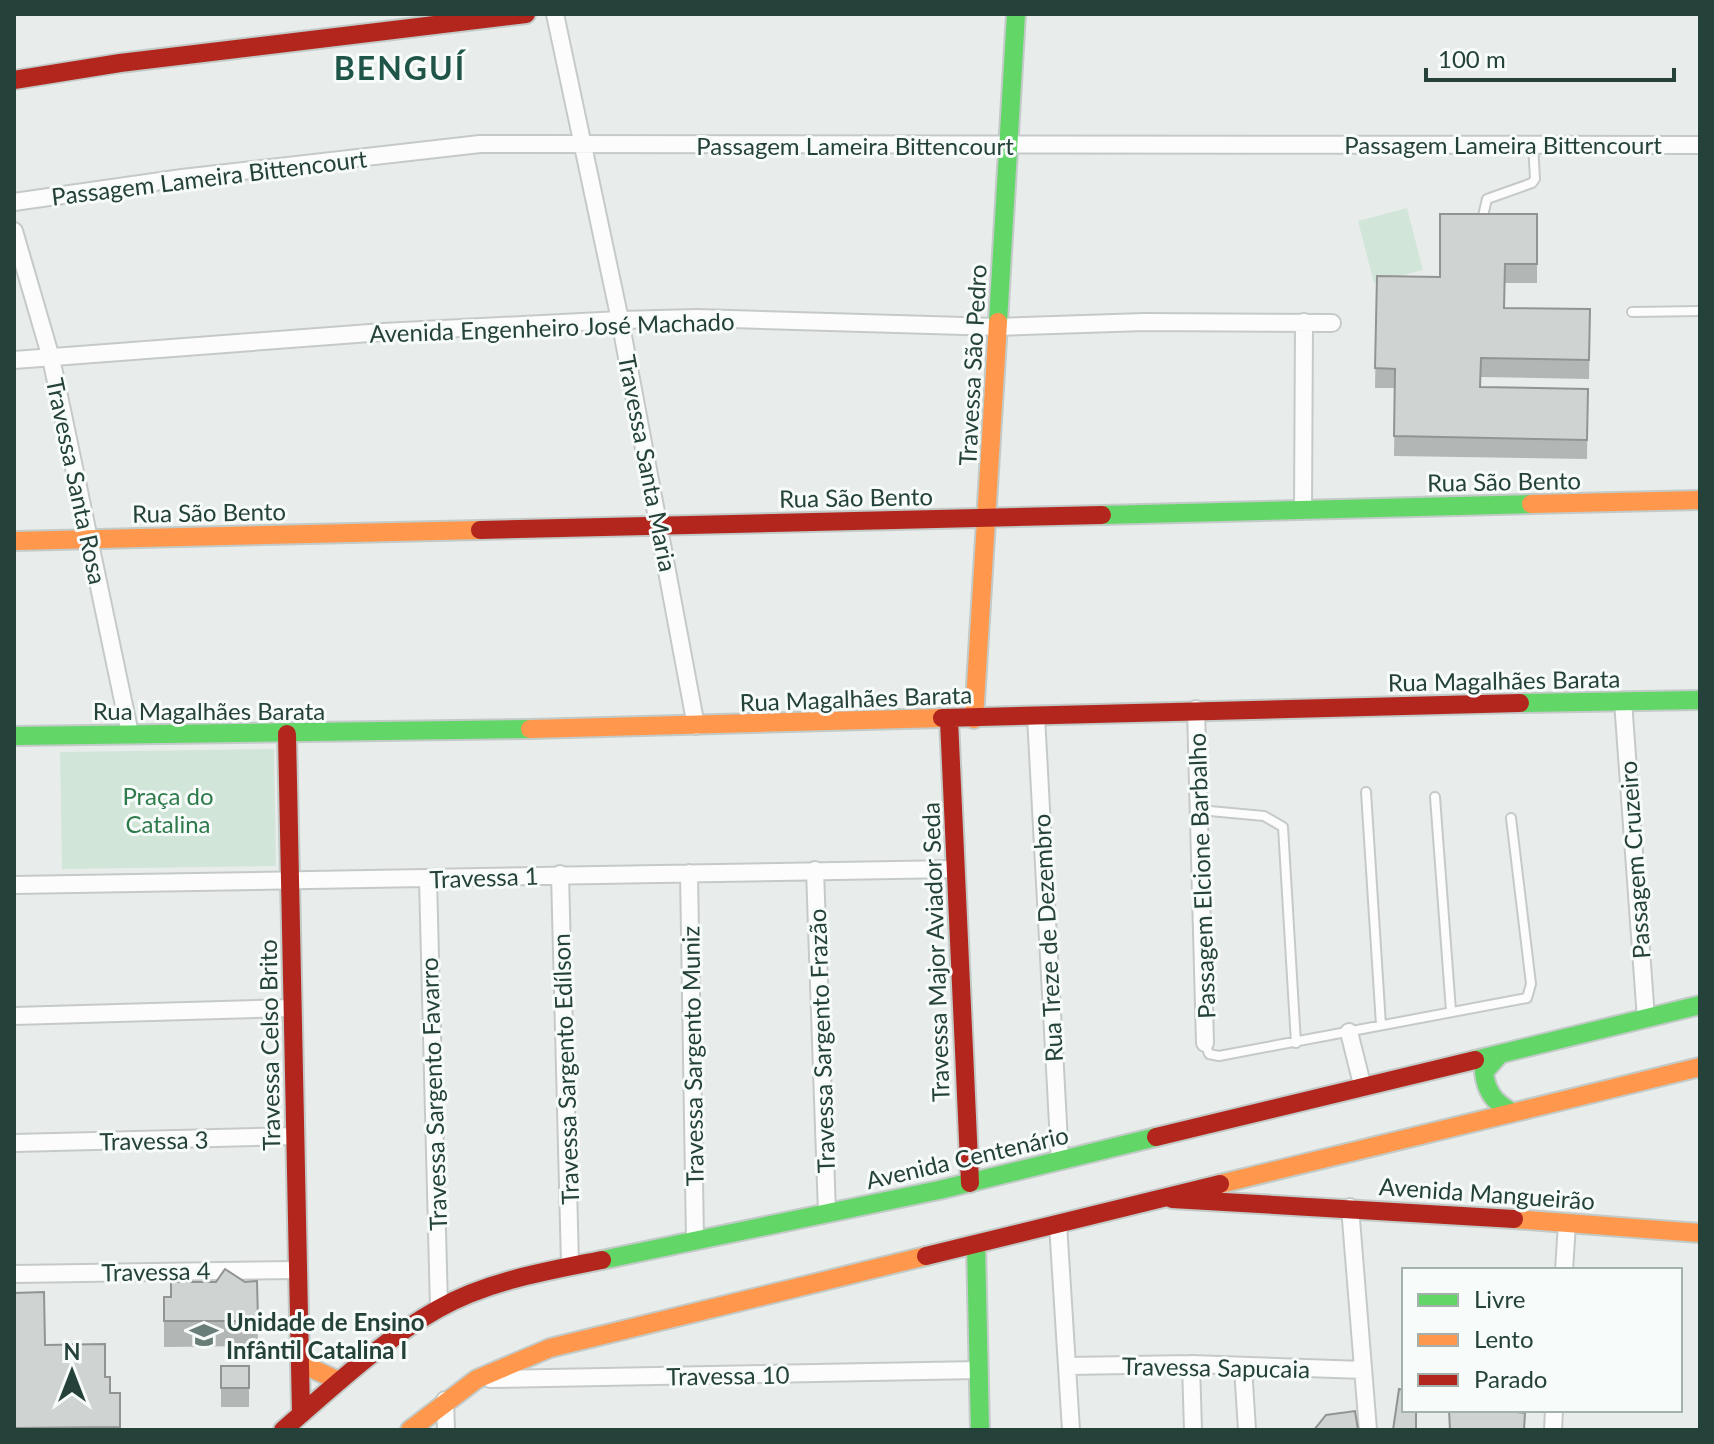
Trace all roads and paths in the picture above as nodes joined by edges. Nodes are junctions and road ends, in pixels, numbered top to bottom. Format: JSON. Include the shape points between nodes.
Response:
{"nodes":[{"id":1,"x":526,"y":14,"type":"edge"},
{"id":2,"x":555,"y":14,"type":"edge"},
{"id":3,"x":1016,"y":14,"type":"edge"},
{"id":4,"x":14,"y":80,"type":"edge"},
{"id":5,"x":1533,"y":143,"type":"junction"},
{"id":6,"x":582,"y":145,"type":"junction"},
{"id":7,"x":1005,"y":145,"type":"junction"},
{"id":8,"x":1700,"y":145,"type":"edge"},
{"id":9,"x":14,"y":202,"type":"edge"},
{"id":10,"x":1482,"y":220,"type":"edge"},
{"id":11,"x":14,"y":231,"type":"edge"},
{"id":12,"x":1700,"y":311,"type":"edge"},
{"id":13,"x":1632,"y":312,"type":"dead end"},
{"id":14,"x":620,"y":320,"type":"junction"},
{"id":15,"x":1304,"y":322,"type":"junction"},
{"id":16,"x":1332,"y":323,"type":"dead end"},
{"id":17,"x":997,"y":327,"type":"junction"},
{"id":18,"x":51,"y":358,"type":"junction"},
{"id":19,"x":14,"y":360,"type":"edge"},
{"id":20,"x":1700,"y":500,"type":"edge"},
{"id":21,"x":1303,"y":510,"type":"junction"},
{"id":22,"x":989,"y":517,"type":"junction"},
{"id":23,"x":660,"y":525,"type":"junction"},
{"id":24,"x":91,"y":539,"type":"junction"},
{"id":25,"x":14,"y":541,"type":"edge"},
{"id":26,"x":1700,"y":700,"type":"edge"},
{"id":27,"x":1623,"y":701,"type":"junction"},
{"id":28,"x":1196,"y":709,"type":"junction"},
{"id":29,"x":1036,"y":716,"type":"junction"},
{"id":30,"x":974,"y":719,"type":"junction"},
{"id":31,"x":949,"y":720,"type":"junction"},
{"id":32,"x":696,"y":726,"type":"junction"},
{"id":33,"x":130,"y":734,"type":"junction"},
{"id":34,"x":287,"y":734,"type":"junction"},
{"id":35,"x":14,"y":736,"type":"edge"},
{"id":36,"x":1366,"y":792,"type":"dead end"},
{"id":37,"x":1435,"y":797,"type":"dead end"},
{"id":38,"x":1198,"y":810,"type":"junction"},
{"id":39,"x":1511,"y":818,"type":"dead end"},
{"id":40,"x":954,"y":869,"type":"junction"},
{"id":41,"x":815,"y":870,"type":"junction"},
{"id":42,"x":689,"y":873,"type":"junction"},
{"id":43,"x":560,"y":874,"type":"junction"},
{"id":44,"x":290,"y":879,"type":"junction"},
{"id":45,"x":428,"y":879,"type":"junction"},
{"id":46,"x":14,"y":885,"type":"edge"},
{"id":47,"x":1700,"y":1005,"type":"edge"},
{"id":48,"x":292,"y":1008,"type":"junction"},
{"id":49,"x":1451,"y":1011,"type":"junction"},
{"id":50,"x":14,"y":1016,"type":"edge"},
{"id":51,"x":1646,"y":1019,"type":"junction"},
{"id":52,"x":1381,"y":1025,"type":"junction"},
{"id":53,"x":1349,"y":1032,"type":"junction"},
{"id":54,"x":1205,"y":1043,"type":"joint"},
{"id":55,"x":1296,"y":1043,"type":"junction"},
{"id":56,"x":1499,"y":1055,"type":"junction"},
{"id":57,"x":1700,"y":1067,"type":"edge"},
{"id":58,"x":1448,"y":1068,"type":"junction"},
{"id":59,"x":1363,"y":1088,"type":"junction"},
{"id":60,"x":1510,"y":1111,"type":"junction"},
{"id":61,"x":1466,"y":1122,"type":"junction"},
{"id":62,"x":295,"y":1136,"type":"junction"},
{"id":63,"x":14,"y":1143,"type":"edge"},
{"id":64,"x":1060,"y":1161,"type":"junction"},
{"id":65,"x":1280,"y":1170,"type":"junction"},
{"id":66,"x":970,"y":1183,"type":"junction"},
{"id":67,"x":1162,"y":1199,"type":"junction"},
{"id":68,"x":1271,"y":1206,"type":"junction"},
{"id":69,"x":1350,"y":1207,"type":"junction"},
{"id":70,"x":827,"y":1213,"type":"junction"},
{"id":71,"x":1058,"y":1224,"type":"junction"},
{"id":72,"x":1567,"y":1224,"type":"junction"},
{"id":73,"x":1700,"y":1233,"type":"edge"},
{"id":74,"x":695,"y":1240,"type":"junction"},
{"id":75,"x":976,"y":1245,"type":"junction"},
{"id":76,"x":570,"y":1264,"type":"junction"},
{"id":77,"x":1564,"y":1268,"type":"edge"},
{"id":78,"x":298,"y":1270,"type":"junction"},
{"id":79,"x":14,"y":1274,"type":"edge"},
{"id":80,"x":439,"y":1308,"type":"junction"},
{"id":81,"x":299,"y":1355,"type":"junction"},
{"id":82,"x":1191,"y":1364,"type":"junction"},
{"id":83,"x":1068,"y":1366,"type":"junction"},
{"id":84,"x":1243,"y":1367,"type":"junction"},
{"id":85,"x":979,"y":1370,"type":"junction"},
{"id":86,"x":1363,"y":1370,"type":"junction"},
{"id":87,"x":477,"y":1379,"type":"junction"},
{"id":88,"x":339,"y":1381,"type":"junction"},
{"id":89,"x":445,"y":1400,"type":"junction"},
{"id":90,"x":301,"y":1422,"type":"edge"},
{"id":91,"x":283,"y":1430,"type":"edge"},
{"id":92,"x":410,"y":1430,"type":"edge"},
{"id":93,"x":446,"y":1430,"type":"edge"},
{"id":94,"x":980,"y":1430,"type":"edge"},
{"id":95,"x":1071,"y":1430,"type":"edge"},
{"id":96,"x":1193,"y":1430,"type":"edge"},
{"id":97,"x":1247,"y":1430,"type":"edge"},
{"id":98,"x":1368,"y":1430,"type":"edge"}],
"edges":[{"from":1,"to":4,"type":"street"},
{"from":2,"to":6,"type":"street","name":"Travessa Santa Maria"},
{"from":3,"to":7,"type":"street","name":"Travessa São Pedro"},
{"from":5,"to":7,"type":"street","name":"Passagem Lameira Bittencourt"},
{"from":5,"to":8,"type":"street","name":"Passagem Lameira Bittencourt"},
{"from":5,"to":10,"type":"lane","via":[[1535,179],[1487,199]]},
{"from":6,"to":7,"type":"street","name":"Passagem Lameira Bittencourt"},
{"from":6,"to":9,"type":"street","name":"Passagem Lameira Bittencourt","via":[[480,144]]},
{"from":6,"to":14,"type":"street","name":"Travessa Santa Maria"},
{"from":7,"to":17,"type":"street","name":"Travessa São Pedro"},
{"from":11,"to":18,"type":"street","name":"Travessa Santa Rosa"},
{"from":12,"to":13,"type":"lane"},
{"from":14,"to":17,"type":"street","name":"Avenida Engenheiro José Machado"},
{"from":14,"to":18,"type":"street","name":"Avenida Engenheiro José Machado"},
{"from":14,"to":23,"type":"street","name":"Travessa Santa Maria"},
{"from":15,"to":16,"type":"street","name":"Avenida Engenheiro José Machado"},
{"from":15,"to":17,"type":"street","name":"Avenida Engenheiro José Machado"},
{"from":15,"to":21,"type":"street"},
{"from":17,"to":22,"type":"street","name":"Travessa São Pedro"},
{"from":18,"to":19,"type":"street","name":"Avenida Engenheiro José Machado"},
{"from":18,"to":24,"type":"street","name":"Travessa Santa Rosa"},
{"from":20,"to":21,"type":"street","name":"Rua São Bento"},
{"from":21,"to":22,"type":"street","name":"Rua São Bento"},
{"from":22,"to":23,"type":"street","name":"Rua São Bento"},
{"from":22,"to":30,"type":"street","name":"Travessa São Pedro"},
{"from":23,"to":24,"type":"street","name":"Rua São Bento"},
{"from":23,"to":32,"type":"street","name":"Travessa Santa Maria"},
{"from":24,"to":25,"type":"street","name":"Rua São Bento"},
{"from":24,"to":33,"type":"street","name":"Travessa Santa Rosa"},
{"from":26,"to":27,"type":"street","name":"Rua Magalhães Barata"},
{"from":27,"to":28,"type":"street","name":"Rua Magalhães Barata"},
{"from":27,"to":51,"type":"street","name":"Passagem Cruzeiro"},
{"from":28,"to":29,"type":"street","name":"Rua Magalhães Barata"},
{"from":28,"to":38,"type":"street","name":"Passagem Elcione Barbalho"},
{"from":29,"to":30,"type":"street","name":"Rua Magalhães Barata"},
{"from":29,"to":64,"type":"street","name":"Rua Treze de Dezembro"},
{"from":30,"to":31,"type":"street","name":"Rua Magalhães Barata"},
{"from":31,"to":32,"type":"street","name":"Rua Magalhães Barata"},
{"from":31,"to":40,"type":"street","name":"Travessa Major Aviador Seda"},
{"from":32,"to":34,"type":"street","name":"Rua Magalhães Barata"},
{"from":33,"to":34,"type":"street","name":"Rua Magalhães Barata"},
{"from":33,"to":35,"type":"street","name":"Rua Magalhães Barata"},
{"from":34,"to":44,"type":"street","name":"Travessa Celso Brito"},
{"from":36,"to":52,"type":"lane"},
{"from":37,"to":49,"type":"lane"},
{"from":38,"to":54,"type":"street","name":"Passagem Elcione Barbalho"},
{"from":38,"to":55,"type":"lane","via":[[1264,816],[1283,827]]},
{"from":39,"to":49,"type":"lane","via":[[1530,992],[1525,999]]},
{"from":40,"to":41,"type":"street","name":"Travessa 1"},
{"from":40,"to":66,"type":"street","name":"Travessa Major Aviador Seda"},
{"from":41,"to":42,"type":"street","name":"Travessa 1"},
{"from":41,"to":70,"type":"street","name":"Travessa Sargento Frazão"},
{"from":42,"to":43,"type":"street","name":"Travessa 1"},
{"from":42,"to":74,"type":"street","name":"Travessa Sargento Muniz"},
{"from":43,"to":45,"type":"street","name":"Travessa 1"},
{"from":43,"to":76,"type":"street","name":"Travessa Sargento Edílson"},
{"from":44,"to":45,"type":"street","name":"Travessa 1"},
{"from":44,"to":46,"type":"street","name":"Travessa 1"},
{"from":44,"to":48,"type":"street","name":"Travessa Celso Brito"},
{"from":45,"to":80,"type":"street","name":"Travessa Sargento Favarro"},
{"from":47,"to":51,"type":"street","name":"Avenida Centenário"},
{"from":48,"to":50,"type":"street"},
{"from":48,"to":62,"type":"street","name":"Travessa Celso Brito"},
{"from":49,"to":52,"type":"lane"},
{"from":51,"to":56,"type":"street","name":"Avenida Centenário"},
{"from":52,"to":53,"type":"lane"},
{"from":53,"to":55,"type":"lane"},
{"from":53,"to":59,"type":"street"},
{"from":54,"to":55,"type":"lane","via":[[1209,1054],[1219,1056]]},
{"from":56,"to":58,"type":"street","name":"Avenida Centenário"},
{"from":56,"to":60,"type":"street","via":[[1484,1072],[1485,1086],[1493,1100]]},
{"from":57,"to":60,"type":"street"},
{"from":58,"to":59,"type":"street","name":"Avenida Centenário"},
{"from":58,"to":61,"type":"street","via":[[1467,1077],[1474,1091],[1475,1105]]},
{"from":59,"to":64,"type":"street","name":"Avenida Centenário"},
{"from":60,"to":61,"type":"street"},
{"from":61,"to":65,"type":"street"},
{"from":62,"to":63,"type":"street","name":"Travessa 3"},
{"from":62,"to":78,"type":"street","name":"Travessa Celso Brito"},
{"from":64,"to":66,"type":"street","name":"Avenida Centenário"},
{"from":65,"to":67,"type":"street"},
{"from":65,"to":68,"type":"street","via":[[1264,1186],[1264,1200]]},
{"from":66,"to":70,"type":"street","name":"Avenida Centenário"},
{"from":67,"to":68,"type":"street","name":"Avenida Mangueirão"},
{"from":67,"to":71,"type":"street"},
{"from":68,"to":69,"type":"street","name":"Avenida Mangueirão"},
{"from":69,"to":72,"type":"street","name":"Avenida Mangueirão"},
{"from":69,"to":86,"type":"street"},
{"from":70,"to":74,"type":"street","name":"Avenida Centenário"},
{"from":71,"to":75,"type":"street"},
{"from":71,"to":83,"type":"street"},
{"from":72,"to":73,"type":"street","name":"Avenida Mangueirão"},
{"from":72,"to":77,"type":"street"},
{"from":74,"to":76,"type":"street","name":"Avenida Centenário"},
{"from":75,"to":85,"type":"street"},
{"from":75,"to":87,"type":"street","via":[[596,1335]]},
{"from":76,"to":80,"type":"street","name":"Avenida Centenário","via":[[485,1288]]},
{"from":78,"to":79,"type":"street","name":"Travessa 4"},
{"from":78,"to":81,"type":"street","name":"Travessa Celso Brito"},
{"from":80,"to":88,"type":"street","name":"Avenida Centenário"},
{"from":81,"to":88,"type":"street"},
{"from":81,"to":90,"type":"street","name":"Travessa Celso Brito"},
{"from":82,"to":83,"type":"street","name":"Travessa Sapucaia"},
{"from":82,"to":84,"type":"street","name":"Travessa Sapucaia"},
{"from":82,"to":96,"type":"street"},
{"from":83,"to":95,"type":"street"},
{"from":84,"to":86,"type":"street","name":"Travessa Sapucaia"},
{"from":84,"to":97,"type":"street"},
{"from":85,"to":87,"type":"street","name":"Travessa 10"},
{"from":85,"to":94,"type":"street"},
{"from":86,"to":98,"type":"street"},
{"from":87,"to":89,"type":"street"},
{"from":88,"to":90,"type":"street","name":"Avenida Centenário"},
{"from":89,"to":92,"type":"street"},
{"from":89,"to":93,"type":"street"},
{"from":90,"to":91,"type":"street","name":"Avenida Centenário"}]}
